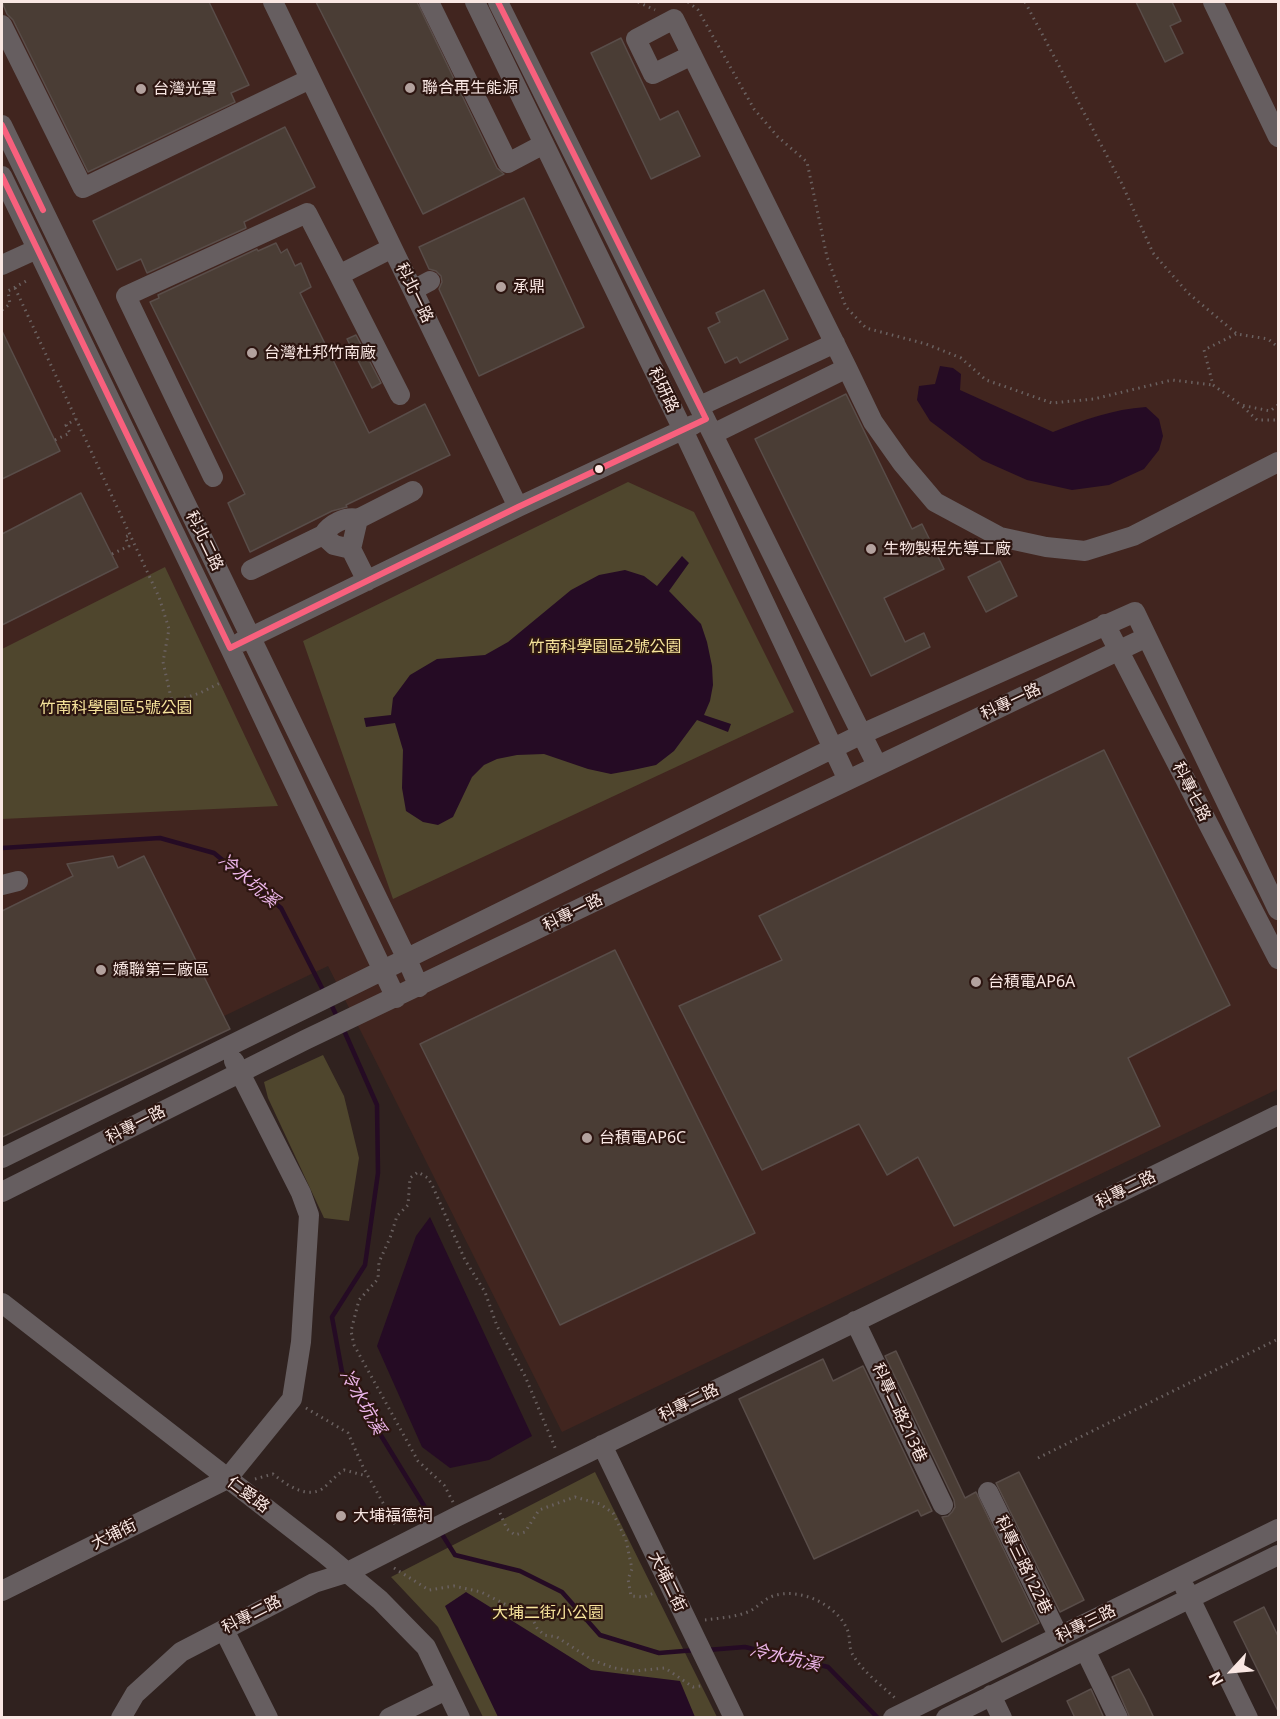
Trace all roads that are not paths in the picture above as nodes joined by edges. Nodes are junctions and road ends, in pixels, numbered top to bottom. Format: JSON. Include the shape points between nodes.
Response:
{"nodes":[{"id":1,"x":273,"y":2,"type":"edge"},
{"id":2,"x":429,"y":2,"type":"edge"},
{"id":3,"x":474,"y":2,"type":"edge"},
{"id":4,"x":498,"y":2,"type":"edge"},
{"id":5,"x":1213,"y":2,"type":"edge"},
{"id":6,"x":2,"y":26,"type":"edge"},
{"id":7,"x":692,"y":55,"type":"dead end"},
{"id":8,"x":310,"y":79,"type":"junction"},
{"id":9,"x":2,"y":124,"type":"edge"},
{"id":10,"x":1278,"y":137,"type":"edge"},
{"id":11,"x":544,"y":144,"type":"junction"},
{"id":12,"x":2,"y":176,"type":"edge"},
{"id":13,"x":392,"y":248,"type":"junction"},
{"id":14,"x":37,"y":249,"type":"junction"},
{"id":15,"x":2,"y":265,"type":"edge"},
{"id":16,"x":339,"y":275,"type":"junction"},
{"id":17,"x":835,"y":343,"type":"junction"},
{"id":18,"x":847,"y":368,"type":"junction"},
{"id":19,"x":400,"y":395,"type":"dead end"},
{"id":20,"x":706,"y":420,"type":"junction"},
{"id":21,"x":683,"y":430,"type":"junction"},
{"id":22,"x":1278,"y":462,"type":"edge"},
{"id":23,"x":213,"y":477,"type":"dead end"},
{"id":24,"x":413,"y":491,"type":"dead end"},
{"id":25,"x":518,"y":507,"type":"junction"},
{"id":26,"x":358,"y":519,"type":"junction"},
{"id":27,"x":323,"y":535,"type":"junction"},
{"id":28,"x":351,"y":549,"type":"junction"},
{"id":29,"x":251,"y":570,"type":"dead end"},
{"id":30,"x":367,"y":581,"type":"junction"},
{"id":31,"x":1135,"y":612,"type":"joint"},
{"id":32,"x":1104,"y":624,"type":"junction"},
{"id":33,"x":251,"y":637,"type":"junction"},
{"id":34,"x":1147,"y":638,"type":"junction"},
{"id":35,"x":230,"y":648,"type":"junction"},
{"id":36,"x":1118,"y":651,"type":"junction"},
{"id":37,"x":862,"y":734,"type":"junction"},
{"id":38,"x":832,"y":749,"type":"junction"},
{"id":39,"x":877,"y":765,"type":"junction"},
{"id":40,"x":848,"y":780,"type":"junction"},
{"id":41,"x":1278,"y":910,"type":"edge"},
{"id":42,"x":406,"y":957,"type":"junction"},
{"id":43,"x":1278,"y":959,"type":"edge"},
{"id":44,"x":383,"y":969,"type":"junction"},
{"id":45,"x":419,"y":987,"type":"junction"},
{"id":46,"x":396,"y":998,"type":"junction"},
{"id":47,"x":227,"y":1046,"type":"junction"},
{"id":48,"x":240,"y":1072,"type":"junction"},
{"id":49,"x":1278,"y":1115,"type":"edge"},
{"id":50,"x":2,"y":1158,"type":"edge"},
{"id":51,"x":2,"y":1192,"type":"edge"},
{"id":52,"x":2,"y":1303,"type":"edge"},
{"id":53,"x":855,"y":1322,"type":"junction"},
{"id":54,"x":602,"y":1445,"type":"junction"},
{"id":55,"x":227,"y":1479,"type":"junction"},
{"id":56,"x":988,"y":1492,"type":"dead end"},
{"id":57,"x":943,"y":1505,"type":"dead end"},
{"id":58,"x":1278,"y":1529,"type":"edge"},
{"id":59,"x":1278,"y":1555,"type":"edge"},
{"id":60,"x":346,"y":1573,"type":"junction"},
{"id":61,"x":1180,"y":1578,"type":"junction"},
{"id":62,"x":2,"y":1591,"type":"edge"},
{"id":63,"x":1190,"y":1599,"type":"junction"},
{"id":64,"x":224,"y":1630,"type":"junction"},
{"id":65,"x":1059,"y":1637,"type":"junction"},
{"id":66,"x":1085,"y":1650,"type":"junction"},
{"id":67,"x":446,"y":1689,"type":"junction"},
{"id":68,"x":991,"y":1695,"type":"junction"},
{"id":69,"x":895,"y":1711,"type":"edge"},
{"id":70,"x":121,"y":1718,"type":"edge"},
{"id":71,"x":268,"y":1718,"type":"edge"},
{"id":72,"x":389,"y":1718,"type":"edge"},
{"id":73,"x":460,"y":1718,"type":"edge"},
{"id":74,"x":734,"y":1718,"type":"edge"},
{"id":75,"x":946,"y":1718,"type":"edge"},
{"id":76,"x":1002,"y":1718,"type":"edge"},
{"id":77,"x":1118,"y":1718,"type":"edge"},
{"id":78,"x":1248,"y":1718,"type":"edge"}],
"edges":[{"from":1,"to":8,"type":"street","name":"科北一路"},
{"from":2,"to":11,"type":"street","via":[[508,164]]},
{"from":3,"to":11,"type":"street","name":"科研路"},
{"from":4,"to":20,"type":"street","name":"科研路"},
{"from":5,"to":10,"type":"street"},
{"from":6,"to":8,"type":"street","via":[[82,188]]},
{"from":7,"to":17,"type":"street"},
{"from":8,"to":13,"type":"street","name":"科北一路"},
{"from":9,"to":33,"type":"street","name":"科北二路"},
{"from":11,"to":21,"type":"street","name":"科研路"},
{"from":12,"to":14,"type":"street","name":"科北二路"},
{"from":13,"to":16,"type":"street"},
{"from":13,"to":25,"type":"street","name":"科北一路","via":[[421,286]]},
{"from":14,"to":15,"type":"street"},
{"from":14,"to":35,"type":"street","name":"科北二路"},
{"from":16,"to":19,"type":"street"},
{"from":16,"to":23,"type":"street","via":[[307,213],[126,296]]},
{"from":17,"to":18,"type":"street"},
{"from":17,"to":20,"type":"street"},
{"from":18,"to":20,"type":"street"},
{"from":18,"to":22,"type":"street","via":[[873,422],[935,502],[1000,537],[1085,551],[1133,536]]},
{"from":20,"to":21,"type":"street"},
{"from":20,"to":37,"type":"street","name":"科研路"},
{"from":21,"to":25,"type":"street"},
{"from":21,"to":38,"type":"street","name":"科研路"},
{"from":24,"to":26,"type":"street"},
{"from":25,"to":30,"type":"street"},
{"from":26,"to":27,"type":"street","via":[[350,517],[327,527]]},
{"from":26,"to":28,"type":"street"},
{"from":27,"to":28,"type":"street","via":[[334,544]]},
{"from":27,"to":29,"type":"street"},
{"from":28,"to":30,"type":"street"},
{"from":30,"to":33,"type":"street"},
{"from":31,"to":32,"type":"street","name":"科專一路"},
{"from":31,"to":34,"type":"street","name":"科專七路"},
{"from":32,"to":36,"type":"street","name":"科專七路"},
{"from":32,"to":37,"type":"street","name":"科專一路"},
{"from":33,"to":35,"type":"street"},
{"from":33,"to":42,"type":"street","name":"科北二路"},
{"from":34,"to":36,"type":"street","name":"科專一路"},
{"from":34,"to":41,"type":"street","name":"科專七路"},
{"from":35,"to":44,"type":"street","name":"科北二路"},
{"from":36,"to":39,"type":"street","name":"科專一路"},
{"from":36,"to":43,"type":"street","name":"科專七路"},
{"from":37,"to":38,"type":"street","name":"科專一路"},
{"from":37,"to":39,"type":"street","name":"科研路"},
{"from":38,"to":40,"type":"street","name":"科研路"},
{"from":38,"to":42,"type":"street","name":"科專一路"},
{"from":39,"to":40,"type":"street","name":"科專一路"},
{"from":40,"to":45,"type":"street","name":"科專一路"},
{"from":42,"to":44,"type":"street","name":"科專一路"},
{"from":42,"to":45,"type":"street","name":"科北二路"},
{"from":44,"to":46,"type":"street","name":"科北二路"},
{"from":44,"to":47,"type":"street","name":"科專一路"},
{"from":45,"to":46,"type":"street","name":"科專一路"},
{"from":46,"to":48,"type":"street","name":"科專一路"},
{"from":47,"to":48,"type":"street"},
{"from":47,"to":50,"type":"street","name":"科專一路"},
{"from":48,"to":51,"type":"street","name":"科專一路"},
{"from":48,"to":55,"type":"street","via":[[309,1215],[301,1342],[292,1399]]},
{"from":49,"to":53,"type":"street","name":"科專二路"},
{"from":52,"to":55,"type":"street","name":"仁愛路"},
{"from":53,"to":54,"type":"street","name":"科專二路"},
{"from":53,"to":57,"type":"street","name":"科專二路213巷"},
{"from":54,"to":60,"type":"street","name":"科專二路","via":[[405,1534]]},
{"from":54,"to":74,"type":"street","name":"大埔二街"},
{"from":55,"to":60,"type":"street","name":"仁愛路"},
{"from":55,"to":62,"type":"street","name":"大埔街"},
{"from":56,"to":65,"type":"street","name":"科專三路122巷"},
{"from":58,"to":61,"type":"street","name":"科專三路"},
{"from":59,"to":63,"type":"street","name":"科專三路"},
{"from":60,"to":64,"type":"street","name":"科專二路","via":[[314,1583]]},
{"from":60,"to":67,"type":"street","name":"仁愛路","via":[[380,1600],[426,1647]]},
{"from":61,"to":63,"type":"street"},
{"from":61,"to":65,"type":"street","name":"科專三路"},
{"from":63,"to":66,"type":"street","name":"科專三路"},
{"from":63,"to":78,"type":"street"},
{"from":64,"to":70,"type":"street","name":"科專二路","via":[[180,1652],[135,1694]]},
{"from":64,"to":71,"type":"street"},
{"from":65,"to":69,"type":"street","name":"科專三路"},
{"from":66,"to":68,"type":"street","name":"科專三路"},
{"from":66,"to":77,"type":"street"},
{"from":67,"to":72,"type":"street"},
{"from":67,"to":73,"type":"street","name":"仁愛路"},
{"from":68,"to":75,"type":"street","name":"科專三路"},
{"from":68,"to":76,"type":"street"}]}
